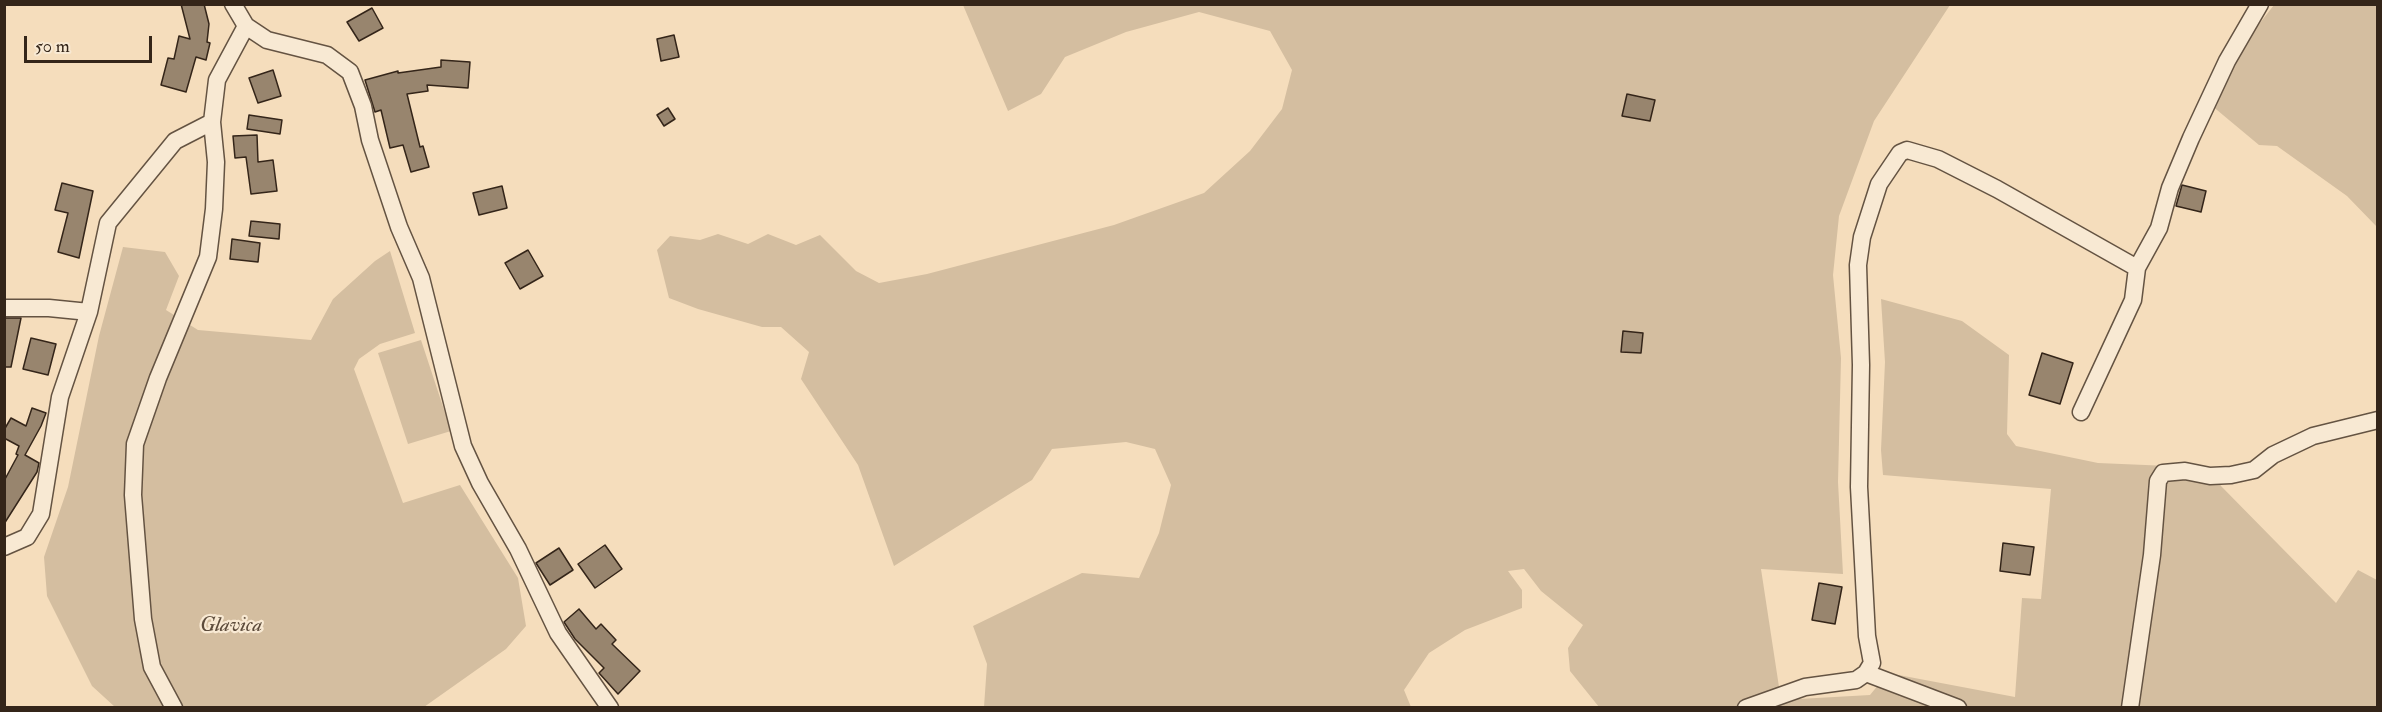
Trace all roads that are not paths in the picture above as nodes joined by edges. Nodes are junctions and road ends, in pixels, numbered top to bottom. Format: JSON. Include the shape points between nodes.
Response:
{"nodes":[{"id":1,"x":232,"y":4,"type":"edge"},
{"id":2,"x":2260,"y":4,"type":"edge"},
{"id":3,"x":246,"y":26,"type":"junction"},
{"id":4,"x":212,"y":122,"type":"junction"},
{"id":5,"x":2137,"y":268,"type":"junction"},
{"id":6,"x":4,"y":308,"type":"edge"},
{"id":7,"x":88,"y":312,"type":"junction"},
{"id":8,"x":2081,"y":412,"type":"dead end"},
{"id":9,"x":2378,"y":420,"type":"edge"},
{"id":10,"x":4,"y":547,"type":"edge"},
{"id":11,"x":1866,"y":673,"type":"junction"},
{"id":12,"x":174,"y":708,"type":"edge"},
{"id":13,"x":610,"y":708,"type":"edge"},
{"id":14,"x":1746,"y":708,"type":"edge"},
{"id":15,"x":1958,"y":708,"type":"edge"},
{"id":16,"x":2130,"y":708,"type":"edge"}],
"edges":[{"from":1,"to":3,"type":"street"},
{"from":2,"to":5,"type":"street","via":[[2191,138],[2170,188],[2159,228]]},
{"from":3,"to":4,"type":"street","via":[[217,80]]},
{"from":3,"to":13,"type":"street","via":[[267,40],[327,55],[350,72],[396,216],[421,278],[463,446],[558,633]]},
{"from":4,"to":7,"type":"street","via":[[175,141],[108,223]]},
{"from":4,"to":12,"type":"street","via":[[216,162],[208,257],[135,444],[133,495],[143,619],[152,667]]},
{"from":5,"to":8,"type":"street","via":[[2133,300]]},
{"from":5,"to":11,"type":"street","via":[[1938,159],[1907,150],[1900,153],[1879,184],[1862,237],[1858,265],[1859,487],[1872,663]]},
{"from":6,"to":7,"type":"street"},
{"from":7,"to":10,"type":"street","via":[[60,397],[41,514],[27,537]]},
{"from":9,"to":16,"type":"street","via":[[2313,436],[2273,455],[2254,470],[2210,476],[2185,471],[2163,473],[2158,481],[2152,555]]},
{"from":11,"to":14,"type":"street","via":[[1856,680],[1805,687]]},
{"from":11,"to":15,"type":"street"}]}
